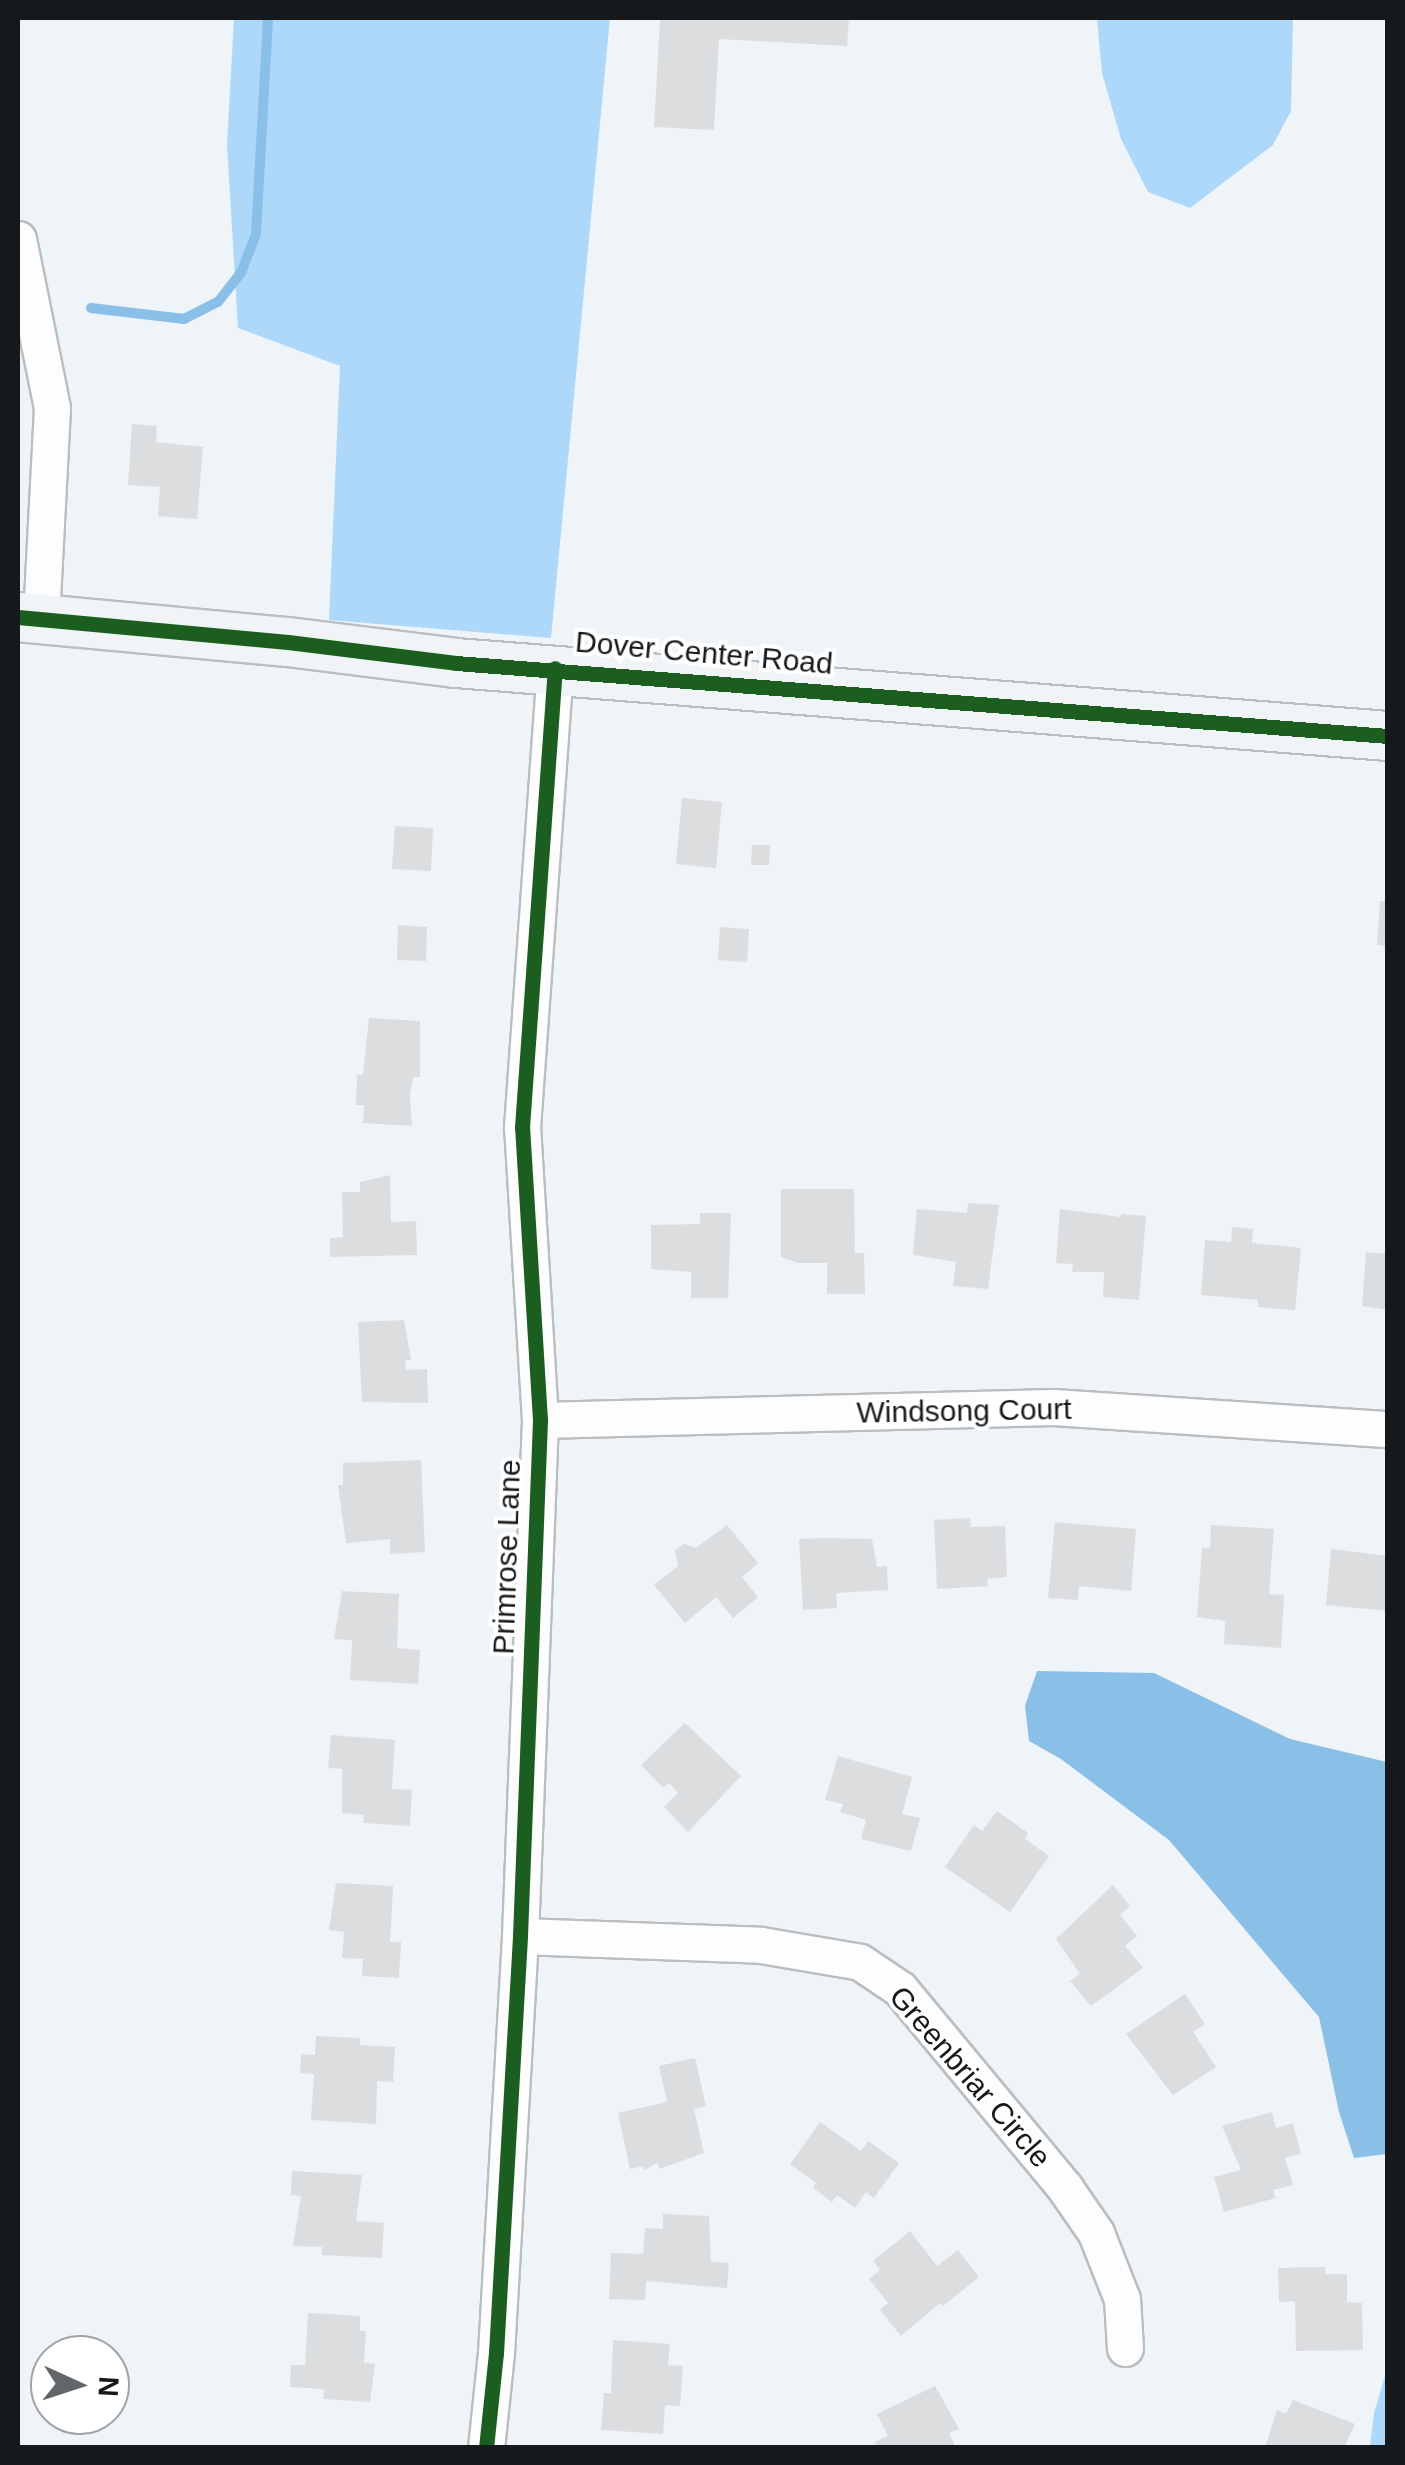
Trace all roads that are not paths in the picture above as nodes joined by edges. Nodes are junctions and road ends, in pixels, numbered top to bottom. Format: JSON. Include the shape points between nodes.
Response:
{"nodes":[{"id":1,"x":18,"y":239,"type":"edge"},
{"id":2,"x":29,"y":617,"type":"edge"},
{"id":3,"x":555,"y":668,"type":"junction"},
{"id":4,"x":1388,"y":736,"type":"edge"},
{"id":5,"x":540,"y":1420,"type":"junction"},
{"id":6,"x":1388,"y":1429,"type":"edge"},
{"id":7,"x":520,"y":1936,"type":"junction"},
{"id":8,"x":1125,"y":2348,"type":"dead end"},
{"id":9,"x":486,"y":2448,"type":"edge"}],
"edges":[{"from":1,"to":2,"type":"street","via":[[52,408]]},
{"from":2,"to":3,"type":"street","name":"Dover Center Road"},
{"from":3,"to":4,"type":"street","name":"Dover Center Road"},
{"from":3,"to":5,"type":"street","name":"Primrose Lane","via":[[522,1127]]},
{"from":5,"to":6,"type":"street","name":"Windsong Court","via":[[1053,1407]]},
{"from":5,"to":7,"type":"street","name":"Primrose Lane"},
{"from":7,"to":8,"type":"street","name":"Greenbriar Circle","via":[[760,1945],[860,1962],[900,1989],[1096,2233],[1122,2299]]},
{"from":7,"to":9,"type":"street","name":"Primrose Lane"}]}
